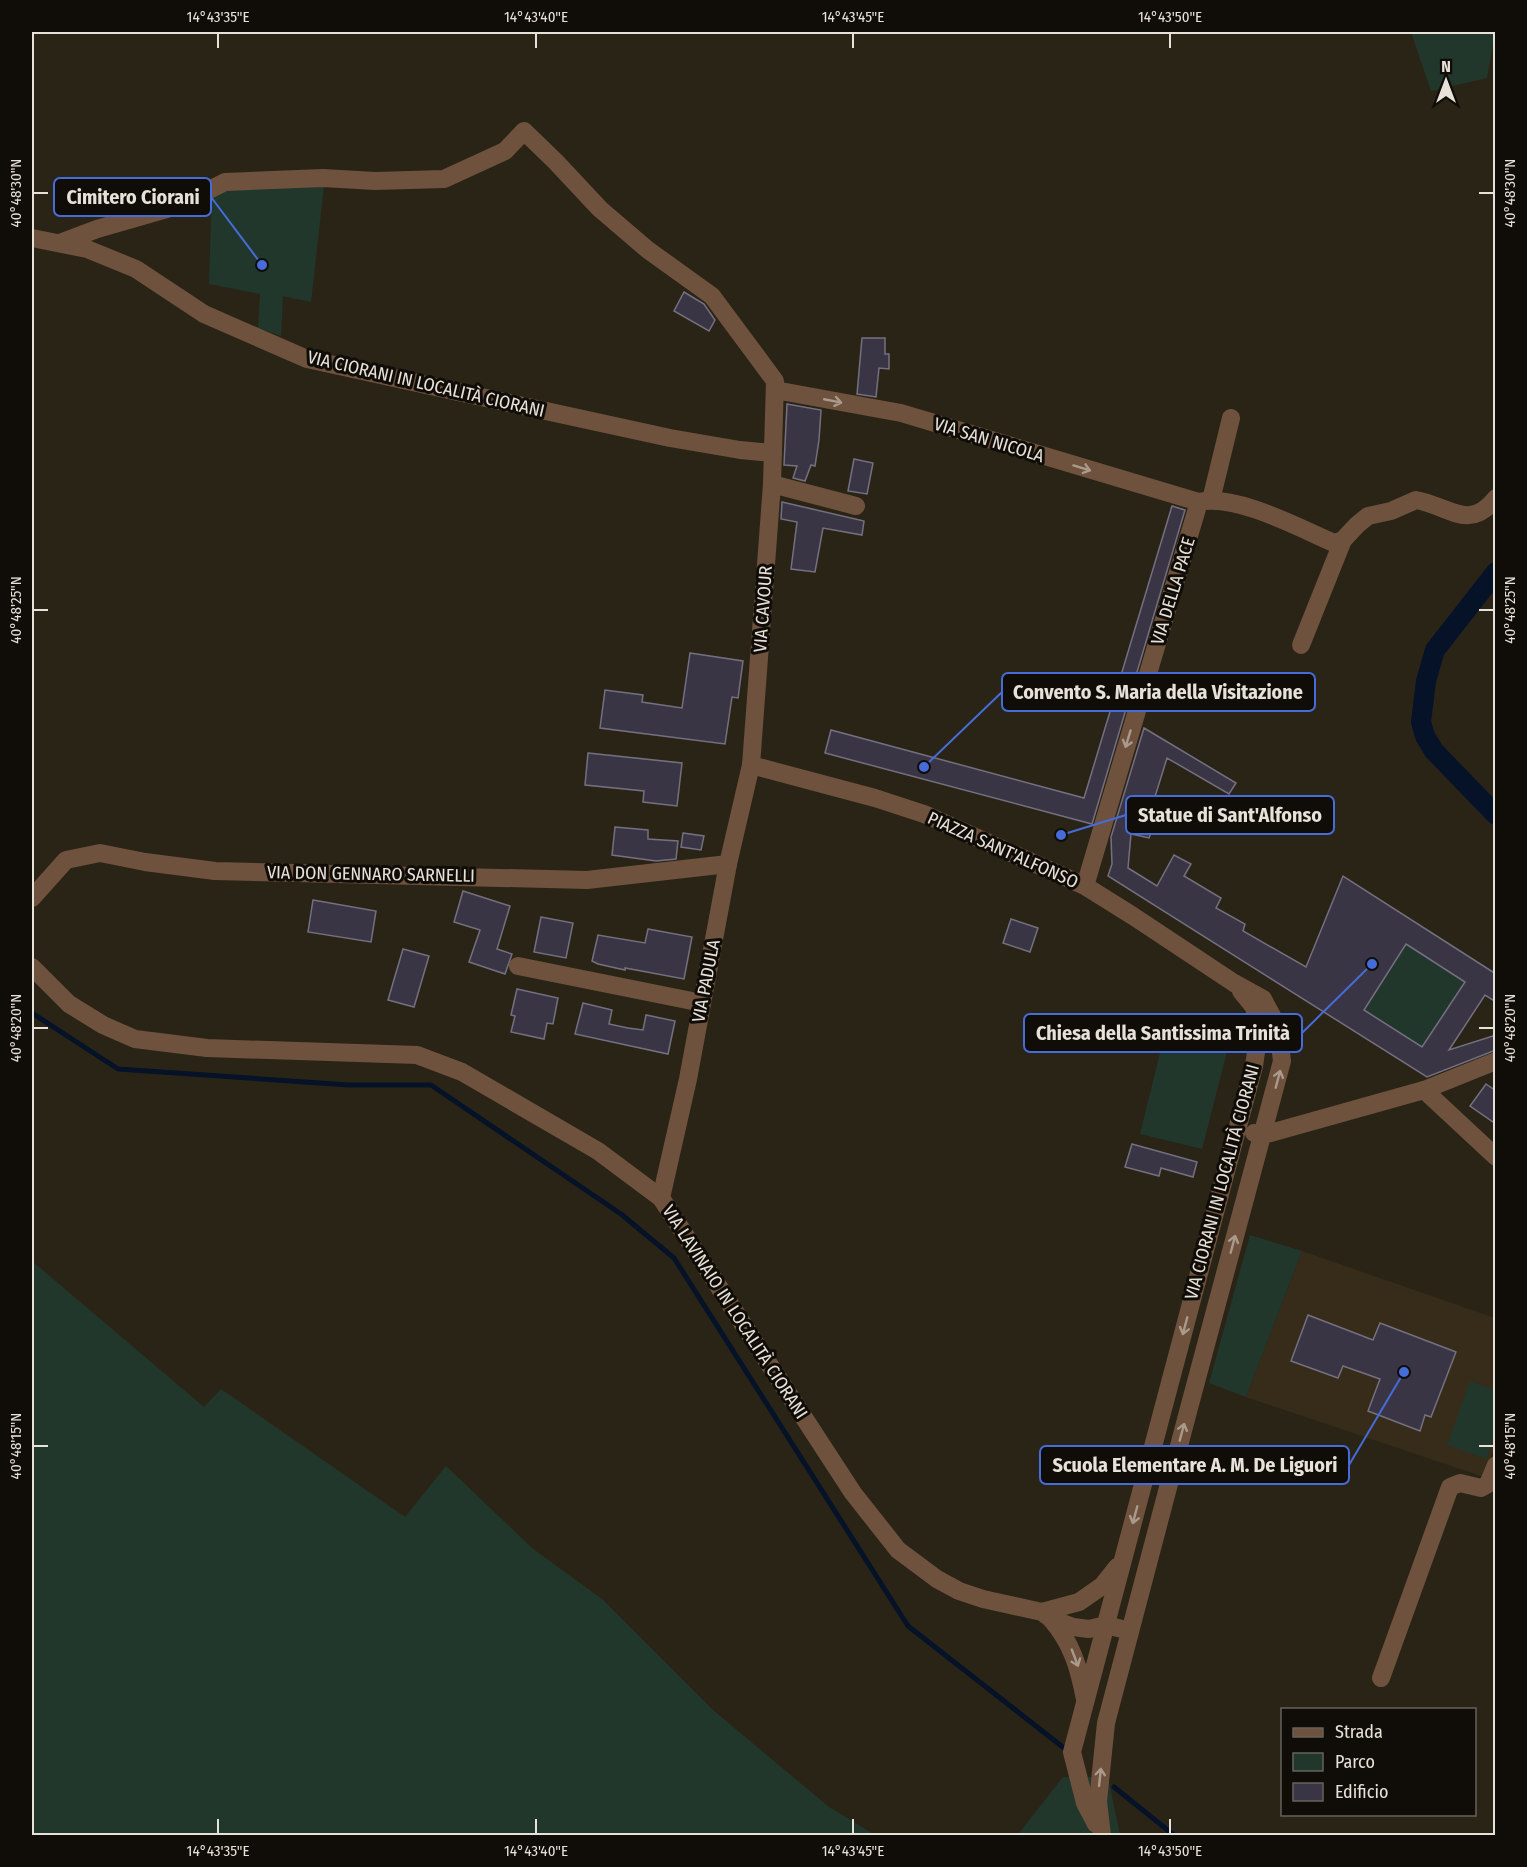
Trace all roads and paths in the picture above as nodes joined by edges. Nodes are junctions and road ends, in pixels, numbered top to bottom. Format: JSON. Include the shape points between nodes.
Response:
{"nodes":[{"id":1,"x":32,"y":238,"type":"edge"},
{"id":2,"x":60,"y":243,"type":"junction"},
{"id":3,"x":775,"y":390,"type":"junction"},
{"id":4,"x":1231,"y":418,"type":"dead end"},
{"id":5,"x":773,"y":453,"type":"junction"},
{"id":6,"x":772,"y":484,"type":"junction"},
{"id":7,"x":1496,"y":498,"type":"edge"},
{"id":8,"x":1205,"y":501,"type":"junction"},
{"id":9,"x":856,"y":506,"type":"dead end"},
{"id":10,"x":1342,"y":540,"type":"junction"},
{"id":11,"x":1301,"y":645,"type":"dead end"},
{"id":12,"x":751,"y":765,"type":"junction"},
{"id":13,"x":728,"y":864,"type":"junction"},
{"id":14,"x":1085,"y":886,"type":"junction"},
{"id":15,"x":32,"y":897,"type":"edge"},
{"id":16,"x":518,"y":966,"type":"dead end"},
{"id":17,"x":32,"y":967,"type":"edge"},
{"id":18,"x":1234,"y":983,"type":"junction"},
{"id":19,"x":702,"y":1003,"type":"junction"},
{"id":20,"x":1496,"y":1061,"type":"edge"},
{"id":21,"x":1424,"y":1090,"type":"junction"},
{"id":22,"x":1238,"y":1128,"type":"junction"},
{"id":23,"x":1263,"y":1135,"type":"junction"},
{"id":24,"x":1496,"y":1157,"type":"edge"},
{"id":25,"x":661,"y":1198,"type":"junction"},
{"id":26,"x":1496,"y":1465,"type":"edge"},
{"id":27,"x":1124,"y":1558,"type":"junction"},
{"id":28,"x":1049,"y":1613,"type":"junction"},
{"id":29,"x":1106,"y":1625,"type":"junction"},
{"id":30,"x":1130,"y":1631,"type":"junction"},
{"id":31,"x":1381,"y":1678,"type":"dead end"},
{"id":32,"x":1086,"y":1703,"type":"junction"},
{"id":33,"x":1102,"y":1836,"type":"edge"}],
"edges":[{"from":1,"to":2,"type":"street","name":"VIA CIORANI IN LOCALITÀ CIORANI"},
{"from":2,"to":3,"type":"street","via":[[177,206],[225,182],[444,179],[505,151],[524,131],[600,209],[712,296],[776,381]]},
{"from":2,"to":5,"type":"street","name":"VIA CIORANI IN LOCALITÀ CIORANI","via":[[87,249],[136,269],[204,314],[307,359],[670,438]]},
{"from":3,"to":5,"type":"street","name":"VIA CAVOUR"},
{"from":3,"to":8,"type":"street","name":"VIA SAN NICOLA","one_way":true,"via":[[901,413]]},
{"from":4,"to":8,"type":"street","name":"VIA DELLA PACE"},
{"from":5,"to":6,"type":"street","name":"VIA CAVOUR"},
{"from":6,"to":9,"type":"street"},
{"from":6,"to":12,"type":"street","name":"VIA CAVOUR"},
{"from":7,"to":10,"type":"street","via":[[1481,512],[1468,516],[1416,500],[1368,516]]},
{"from":8,"to":10,"type":"street","name":"VIA SAN NICOLA","via":[[1259,511],[1334,543]]},
{"from":8,"to":14,"type":"street","name":"VIA DELLA PACE","one_way":true},
{"from":10,"to":11,"type":"street"},
{"from":12,"to":13,"type":"street","name":"VIA PADULA"},
{"from":12,"to":14,"type":"street","name":"PIAZZA SANT'ALFONSO","via":[[924,814]]},
{"from":13,"to":15,"type":"street","name":"VIA DON GENNARO SARNELLI","via":[[587,880],[215,871],[100,853],[66,860]]},
{"from":13,"to":19,"type":"street","name":"VIA PADULA"},
{"from":14,"to":18,"type":"street","name":"PIAZZA SANT'ALFONSO"},
{"from":16,"to":19,"type":"street"},
{"from":17,"to":25,"type":"street","name":"VIA LAVINAIO IN LOCALITÀ CIORANI","via":[[69,1004],[135,1039],[207,1048],[417,1055],[462,1072],[588,1146]]},
{"from":18,"to":22,"type":"street","name":"VIA CIORANI IN LOCALITÀ CIORANI","via":[[1254,1007],[1259,1031]]},
{"from":23,"to":18,"type":"street","name":"VIA CIORANI IN LOCALITÀ CIORANI","one_way":true,"via":[[1282,1061],[1278,1027],[1263,999]]},
{"from":19,"to":25,"type":"street","name":"VIA PADULA"},
{"from":20,"to":21,"type":"street"},
{"from":21,"to":23,"type":"street"},
{"from":21,"to":24,"type":"street"},
{"from":22,"to":23,"type":"street"},
{"from":22,"to":27,"type":"street","name":"VIA CIORANI IN LOCALITÀ CIORANI","one_way":true},
{"from":30,"to":23,"type":"street","name":"VIA CIORANI IN LOCALITÀ CIORANI","one_way":true},
{"from":25,"to":28,"type":"street","name":"VIA LAVINAIO IN LOCALITÀ CIORANI","via":[[853,1493],[898,1550],[959,1591]]},
{"from":26,"to":31,"type":"street","via":[[1488,1484],[1482,1488],[1460,1483],[1450,1487]]},
{"from":27,"to":28,"type":"street","via":[[1102,1586],[1079,1602]]},
{"from":27,"to":29,"type":"street","name":"VIA CIORANI IN LOCALITÀ CIORANI"},
{"from":28,"to":29,"type":"street","name":"VIA LAVINAIO IN LOCALITÀ CIORANI","via":[[1073,1627]]},
{"from":28,"to":32,"type":"street","one_way":true,"via":[[1069,1644]]},
{"from":29,"to":30,"type":"street","name":"VIA LAVINAIO IN LOCALITÀ CIORANI"},
{"from":29,"to":32,"type":"street","name":"VIA CIORANI IN LOCALITÀ CIORANI"},
{"from":33,"to":30,"type":"street","name":"VIA CIORANI IN LOCALITÀ CIORANI","one_way":true,"via":[[1098,1801],[1106,1723]]},
{"from":32,"to":33,"type":"street","name":"VIA CIORANI IN LOCALITÀ CIORANI","via":[[1072,1752],[1085,1803]]}]}
